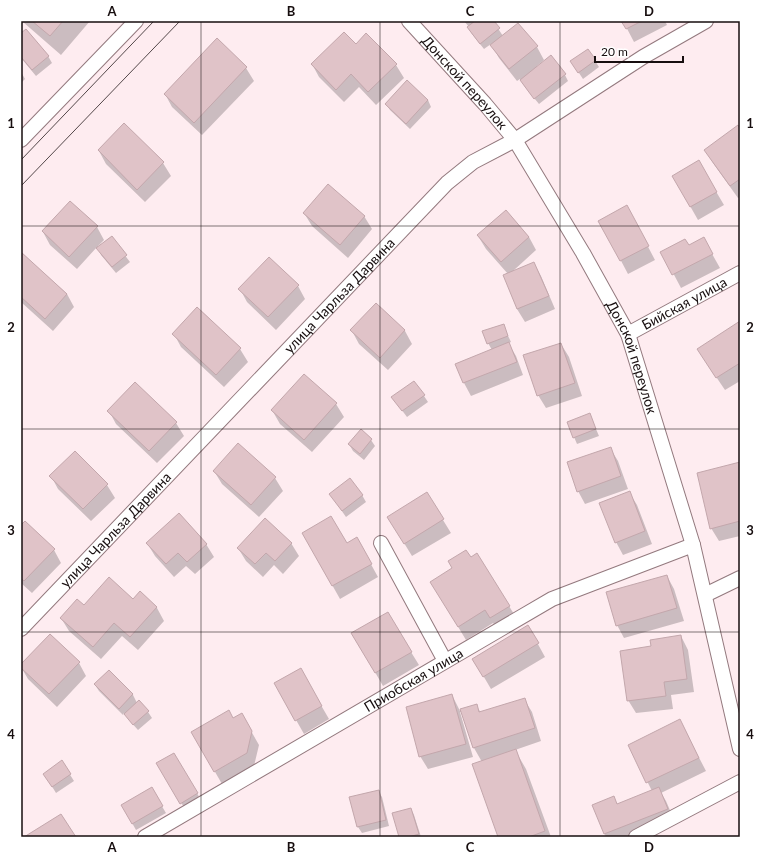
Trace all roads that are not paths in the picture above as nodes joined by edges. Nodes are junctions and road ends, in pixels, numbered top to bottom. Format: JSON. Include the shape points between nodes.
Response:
{"nodes":[{"id":1,"x":136,"y":21,"type":"edge"},
{"id":2,"x":409,"y":21,"type":"edge"},
{"id":3,"x":706,"y":21,"type":"edge"},
{"id":4,"x":21,"y":140,"type":"edge"},
{"id":5,"x":515,"y":140,"type":"junction"},
{"id":6,"x":740,"y":273,"type":"edge"},
{"id":7,"x":628,"y":334,"type":"junction"},
{"id":8,"x":380,"y":543,"type":"dead end"},
{"id":9,"x":693,"y":545,"type":"junction"},
{"id":10,"x":740,"y":578,"type":"edge"},
{"id":11,"x":705,"y":595,"type":"junction"},
{"id":12,"x":21,"y":629,"type":"edge"},
{"id":13,"x":445,"y":661,"type":"junction"},
{"id":14,"x":740,"y":749,"type":"edge"},
{"id":15,"x":740,"y":782,"type":"edge"},
{"id":16,"x":145,"y":837,"type":"edge"},
{"id":17,"x":636,"y":837,"type":"edge"}],
"edges":[{"from":1,"to":4,"type":"lane"},
{"from":2,"to":5,"type":"lane","name":"Донской переулок","via":[[486,104]]},
{"from":3,"to":5,"type":"lane","name":"улица Чарльза Дарвина","via":[[643,57]]},
{"from":5,"to":7,"type":"lane","name":"Донской переулок"},
{"from":5,"to":12,"type":"lane","name":"улица Чарльза Дарвина","via":[[473,162],[447,183]]},
{"from":6,"to":7,"type":"lane","name":"Бийская улица"},
{"from":7,"to":9,"type":"lane","name":"Донской переулок"},
{"from":8,"to":13,"type":"lane"},
{"from":9,"to":11,"type":"lane","name":"Донской переулок"},
{"from":9,"to":13,"type":"lane","name":"Приобская улица","via":[[552,599]]},
{"from":10,"to":11,"type":"lane"},
{"from":11,"to":14,"type":"lane","name":"Донской переулок"},
{"from":13,"to":16,"type":"lane","name":"Приобская улица"},
{"from":15,"to":17,"type":"lane"}]}
